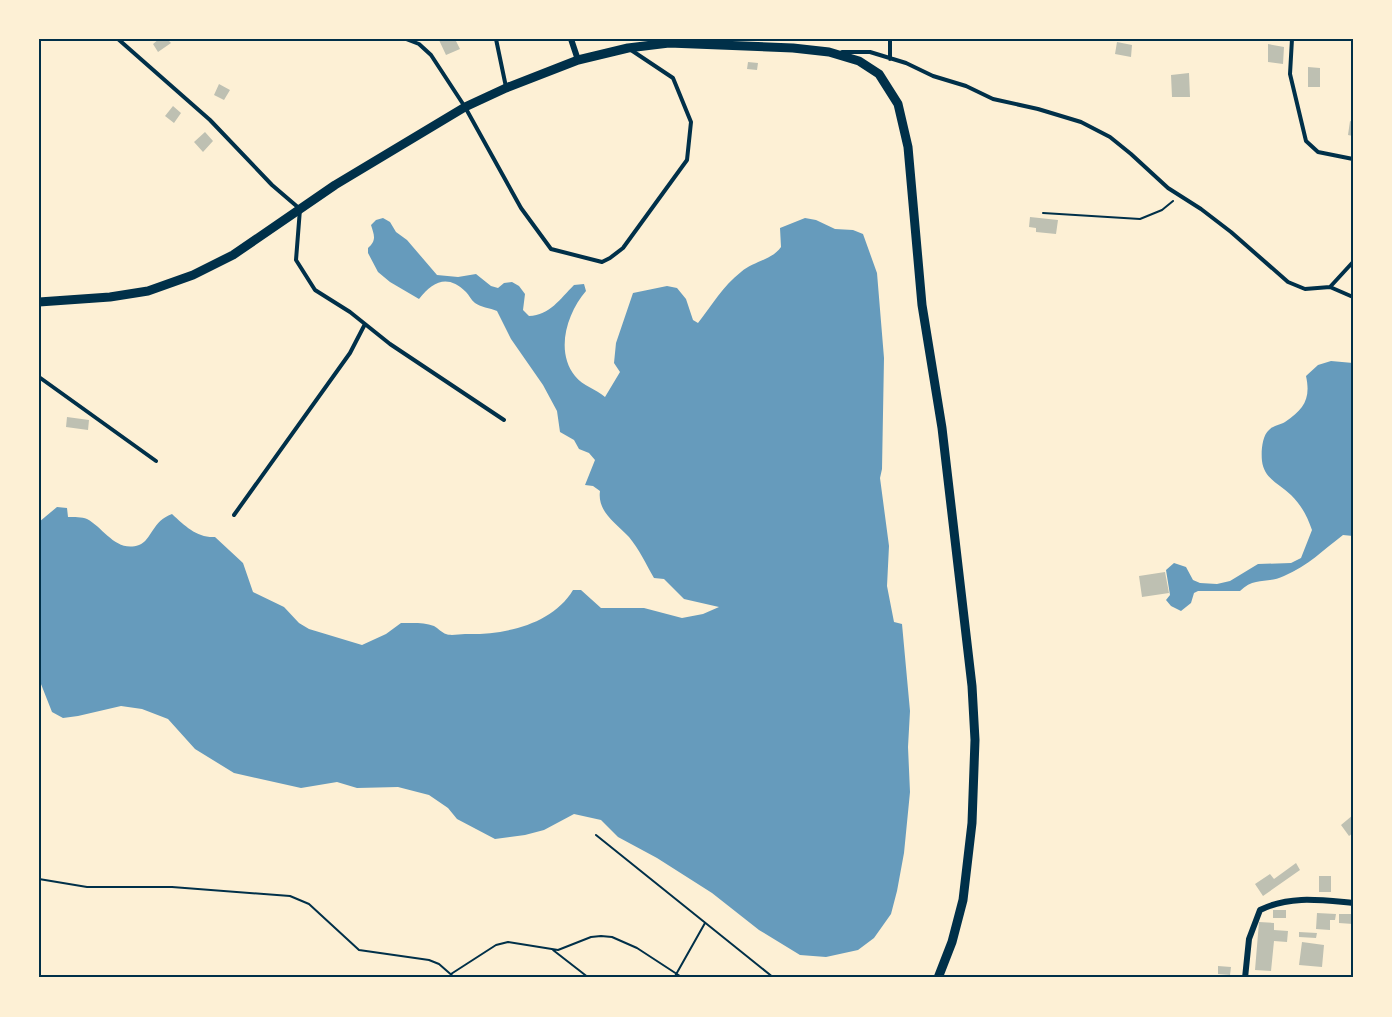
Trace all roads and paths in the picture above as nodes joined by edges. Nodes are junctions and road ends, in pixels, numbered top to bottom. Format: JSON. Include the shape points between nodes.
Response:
{"nodes":[{"id":1,"x":118,"y":39,"type":"edge"},
{"id":2,"x":406,"y":39,"type":"edge"},
{"id":3,"x":496,"y":39,"type":"edge"},
{"id":4,"x":571,"y":39,"type":"edge"},
{"id":5,"x":890,"y":39,"type":"edge"},
{"id":6,"x":1292,"y":39,"type":"edge"},
{"id":7,"x":670,"y":41,"type":"edge"},
{"id":8,"x":793,"y":43,"type":"edge"},
{"id":9,"x":628,"y":48,"type":"junction"},
{"id":10,"x":829,"y":52,"type":"junction"},
{"id":11,"x":890,"y":59,"type":"junction"},
{"id":12,"x":578,"y":60,"type":"junction"},
{"id":13,"x":506,"y":88,"type":"junction"},
{"id":14,"x":465,"y":107,"type":"junction"},
{"id":15,"x":1353,"y":159,"type":"edge"},
{"id":16,"x":1179,"y":195,"type":"junction"},
{"id":17,"x":300,"y":209,"type":"junction"},
{"id":18,"x":1043,"y":213,"type":"dead end"},
{"id":19,"x":1353,"y":262,"type":"edge"},
{"id":20,"x":1330,"y":287,"type":"junction"},
{"id":21,"x":1353,"y":297,"type":"edge"},
{"id":22,"x":39,"y":302,"type":"edge"},
{"id":23,"x":365,"y":324,"type":"junction"},
{"id":24,"x":39,"y":377,"type":"edge"},
{"id":25,"x":504,"y":420,"type":"dead end"},
{"id":26,"x":156,"y":461,"type":"dead end"},
{"id":27,"x":234,"y":515,"type":"dead end"},
{"id":28,"x":596,"y":835,"type":"dead end"},
{"id":29,"x":39,"y":879,"type":"edge"},
{"id":30,"x":1353,"y":903,"type":"edge"},
{"id":31,"x":705,"y":922,"type":"junction"},
{"id":32,"x":551,"y":949,"type":"junction"},
{"id":33,"x":452,"y":974,"type":"junction"},
{"id":34,"x":676,"y":974,"type":"junction"},
{"id":35,"x":455,"y":978,"type":"edge"},
{"id":36,"x":589,"y":978,"type":"edge"},
{"id":37,"x":674,"y":978,"type":"edge"},
{"id":38,"x":683,"y":978,"type":"edge"},
{"id":39,"x":774,"y":978,"type":"edge"},
{"id":40,"x":938,"y":978,"type":"edge"},
{"id":41,"x":1245,"y":978,"type":"edge"}],
"edges":[{"from":1,"to":17,"type":"lane","via":[[210,120]]},
{"from":2,"to":14,"type":"lane","via":[[431,56]]},
{"from":3,"to":13,"type":"lane"},
{"from":4,"to":12,"type":"street"},
{"from":5,"to":11,"type":"lane"},
{"from":6,"to":15,"type":"lane","via":[[1290,74],[1306,141],[1318,152]]},
{"from":7,"to":8,"type":"street"},
{"from":7,"to":9,"type":"street"},
{"from":8,"to":10,"type":"street"},
{"from":9,"to":12,"type":"street"},
{"from":9,"to":14,"type":"lane","via":[[673,78],[678,87],[691,122],[687,160],[623,248],[602,262],[551,249],[521,208]]},
{"from":10,"to":11,"type":"lane","via":[[870,52]]},
{"from":10,"to":40,"type":"street","via":[[859,61],[879,74],[898,104],[908,147],[922,305],[942,428],[969,649],[975,740],[972,823],[963,900]]},
{"from":11,"to":16,"type":"lane","via":[[993,99],[1081,122],[1110,137]]},
{"from":12,"to":13,"type":"street"},
{"from":13,"to":14,"type":"street"},
{"from":14,"to":17,"type":"street"},
{"from":16,"to":18,"type":"path","via":[[1162,210],[1140,219]]},
{"from":16,"to":20,"type":"lane","via":[[1231,232],[1288,282],[1305,289]]},
{"from":17,"to":22,"type":"street","via":[[233,255],[193,275],[148,291]]},
{"from":17,"to":23,"type":"lane","via":[[296,260],[315,290]]},
{"from":19,"to":20,"type":"lane"},
{"from":20,"to":21,"type":"lane"},
{"from":23,"to":25,"type":"lane"},
{"from":23,"to":27,"type":"lane","via":[[350,353]]},
{"from":24,"to":26,"type":"lane"},
{"from":28,"to":31,"type":"path"},
{"from":29,"to":33,"type":"path","via":[[87,887],[172,887],[290,896],[309,903],[359,950],[429,960]]},
{"from":30,"to":41,"type":"street","via":[[1305,899],[1275,903],[1260,910],[1249,939]]},
{"from":31,"to":34,"type":"path"},
{"from":31,"to":39,"type":"path"},
{"from":32,"to":33,"type":"path","via":[[508,942],[496,945]]},
{"from":32,"to":34,"type":"path","via":[[591,937],[612,937]]},
{"from":32,"to":36,"type":"path"},
{"from":33,"to":35,"type":"path"},
{"from":34,"to":37,"type":"path"},
{"from":34,"to":38,"type":"path"}]}
